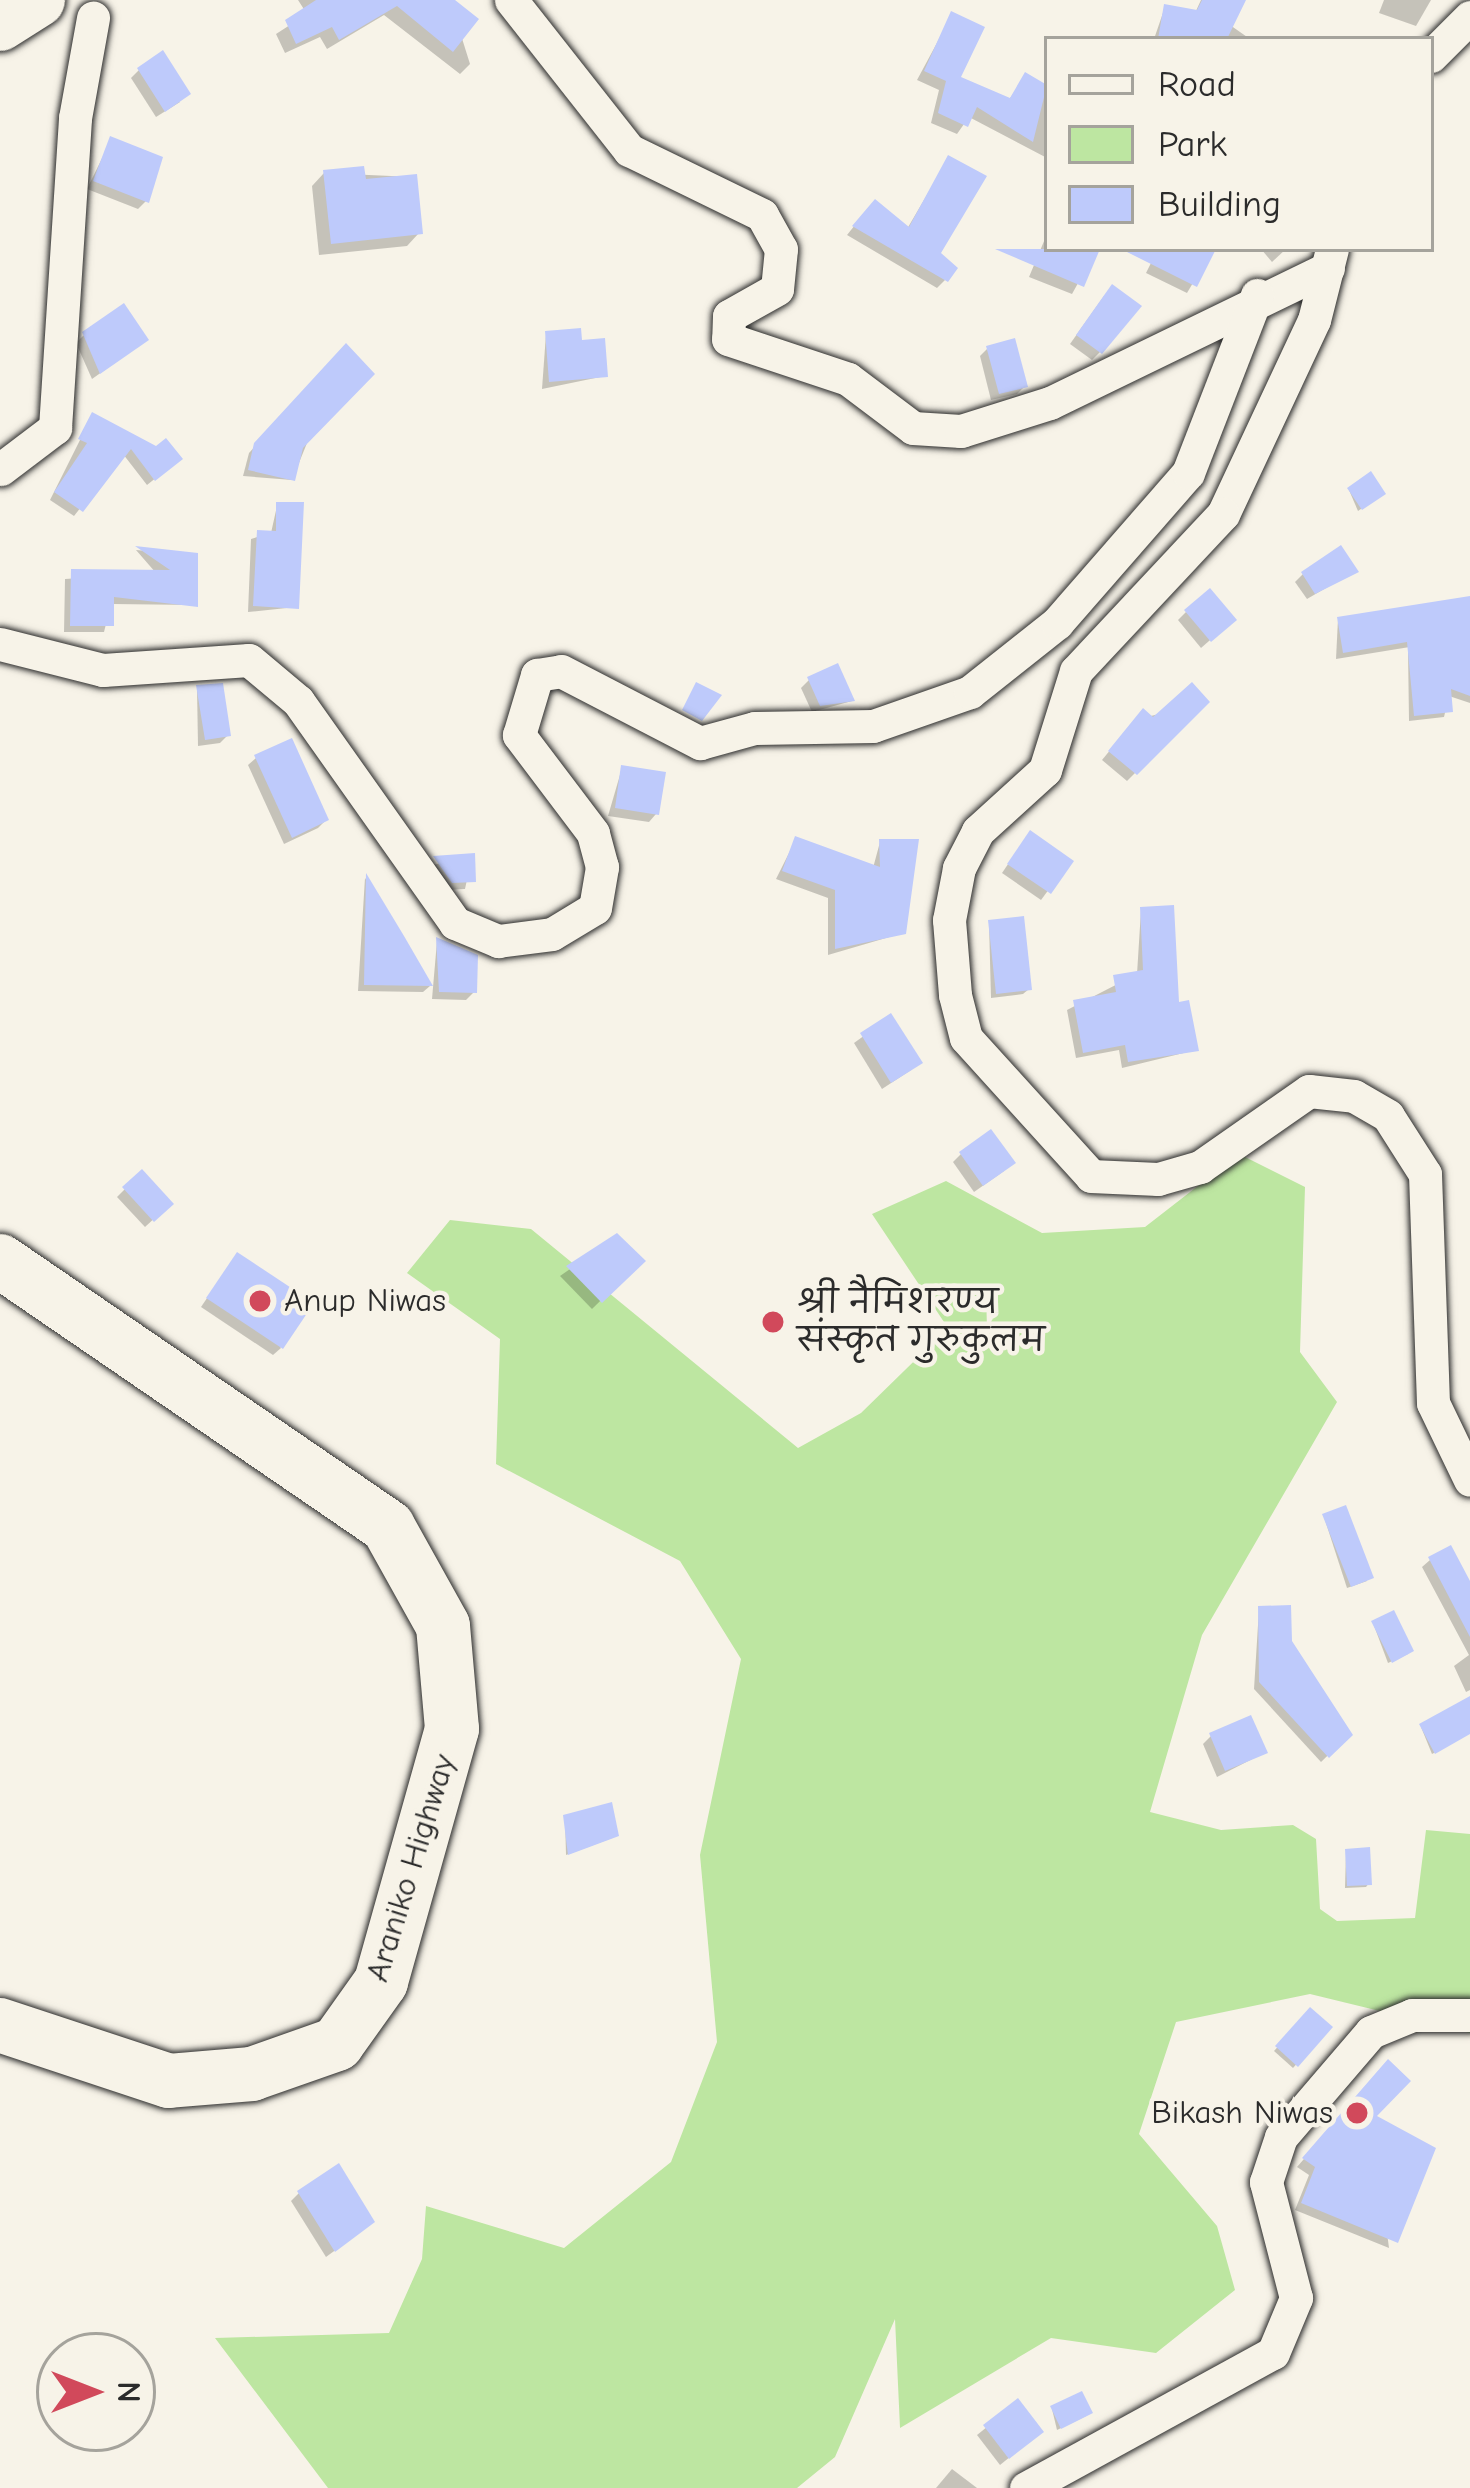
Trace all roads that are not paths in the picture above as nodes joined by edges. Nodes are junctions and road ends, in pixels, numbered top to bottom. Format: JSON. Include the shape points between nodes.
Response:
{"nodes":[{"id":1,"x":38,"y":0,"type":"edge"},
{"id":2,"x":511,"y":0,"type":"edge"},
{"id":3,"x":1470,"y":17,"type":"edge"},
{"id":4,"x":93,"y":18,"type":"dead end"},
{"id":5,"x":0,"y":24,"type":"edge"},
{"id":6,"x":1434,"y":53,"type":"edge"},
{"id":7,"x":1330,"y":259,"type":"edge"},
{"id":8,"x":1257,"y":295,"type":"junction"},
{"id":9,"x":1,"y":469,"type":"edge"},
{"id":10,"x":0,"y":644,"type":"edge"},
{"id":11,"x":0,"y":1261,"type":"edge"},
{"id":12,"x":1470,"y":1480,"type":"edge"},
{"id":13,"x":1470,"y":2015,"type":"edge"},
{"id":14,"x":0,"y":2025,"type":"edge"},
{"id":15,"x":1026,"y":2488,"type":"edge"}],
"edges":[{"from":1,"to":5,"type":"highway"},
{"from":2,"to":8,"type":"street","via":[[629,150],[762,214],[781,249],[777,289],[730,316],[728,339],[848,379],[914,428],[961,431],[1049,403]]},
{"from":3,"to":6,"type":"street"},
{"from":4,"to":9,"type":"street","via":[[75,118],[55,428]]},
{"from":7,"to":8,"type":"street"},
{"from":7,"to":12,"type":"street","via":[[1223,514],[1076,671],[1045,770],[978,831],[958,868],[956,994],[966,1038],[1091,1176],[1158,1179],[1200,1167],[1309,1090],[1354,1096],[1388,1116],[1425,1174],[1433,1403]]},
{"from":8,"to":10,"type":"street","via":[[1188,473],[1057,623],[970,692],[873,726],[755,728],[700,743],[561,671],[537,675],[519,735],[593,832],[602,867],[595,908],[552,934],[498,941],[454,923],[298,701],[249,660],[103,670]]},
{"from":11,"to":14,"type":"highway","name":"Araniko Highway","via":[[388,1527],[443,1626],[452,1729],[381,1982],[337,2044],[252,2074],[170,2081]]},
{"from":13,"to":15,"type":"street","via":[[1412,2015],[1371,2032],[1281,2137],[1266,2182],[1296,2298],[1273,2354]]}]}
